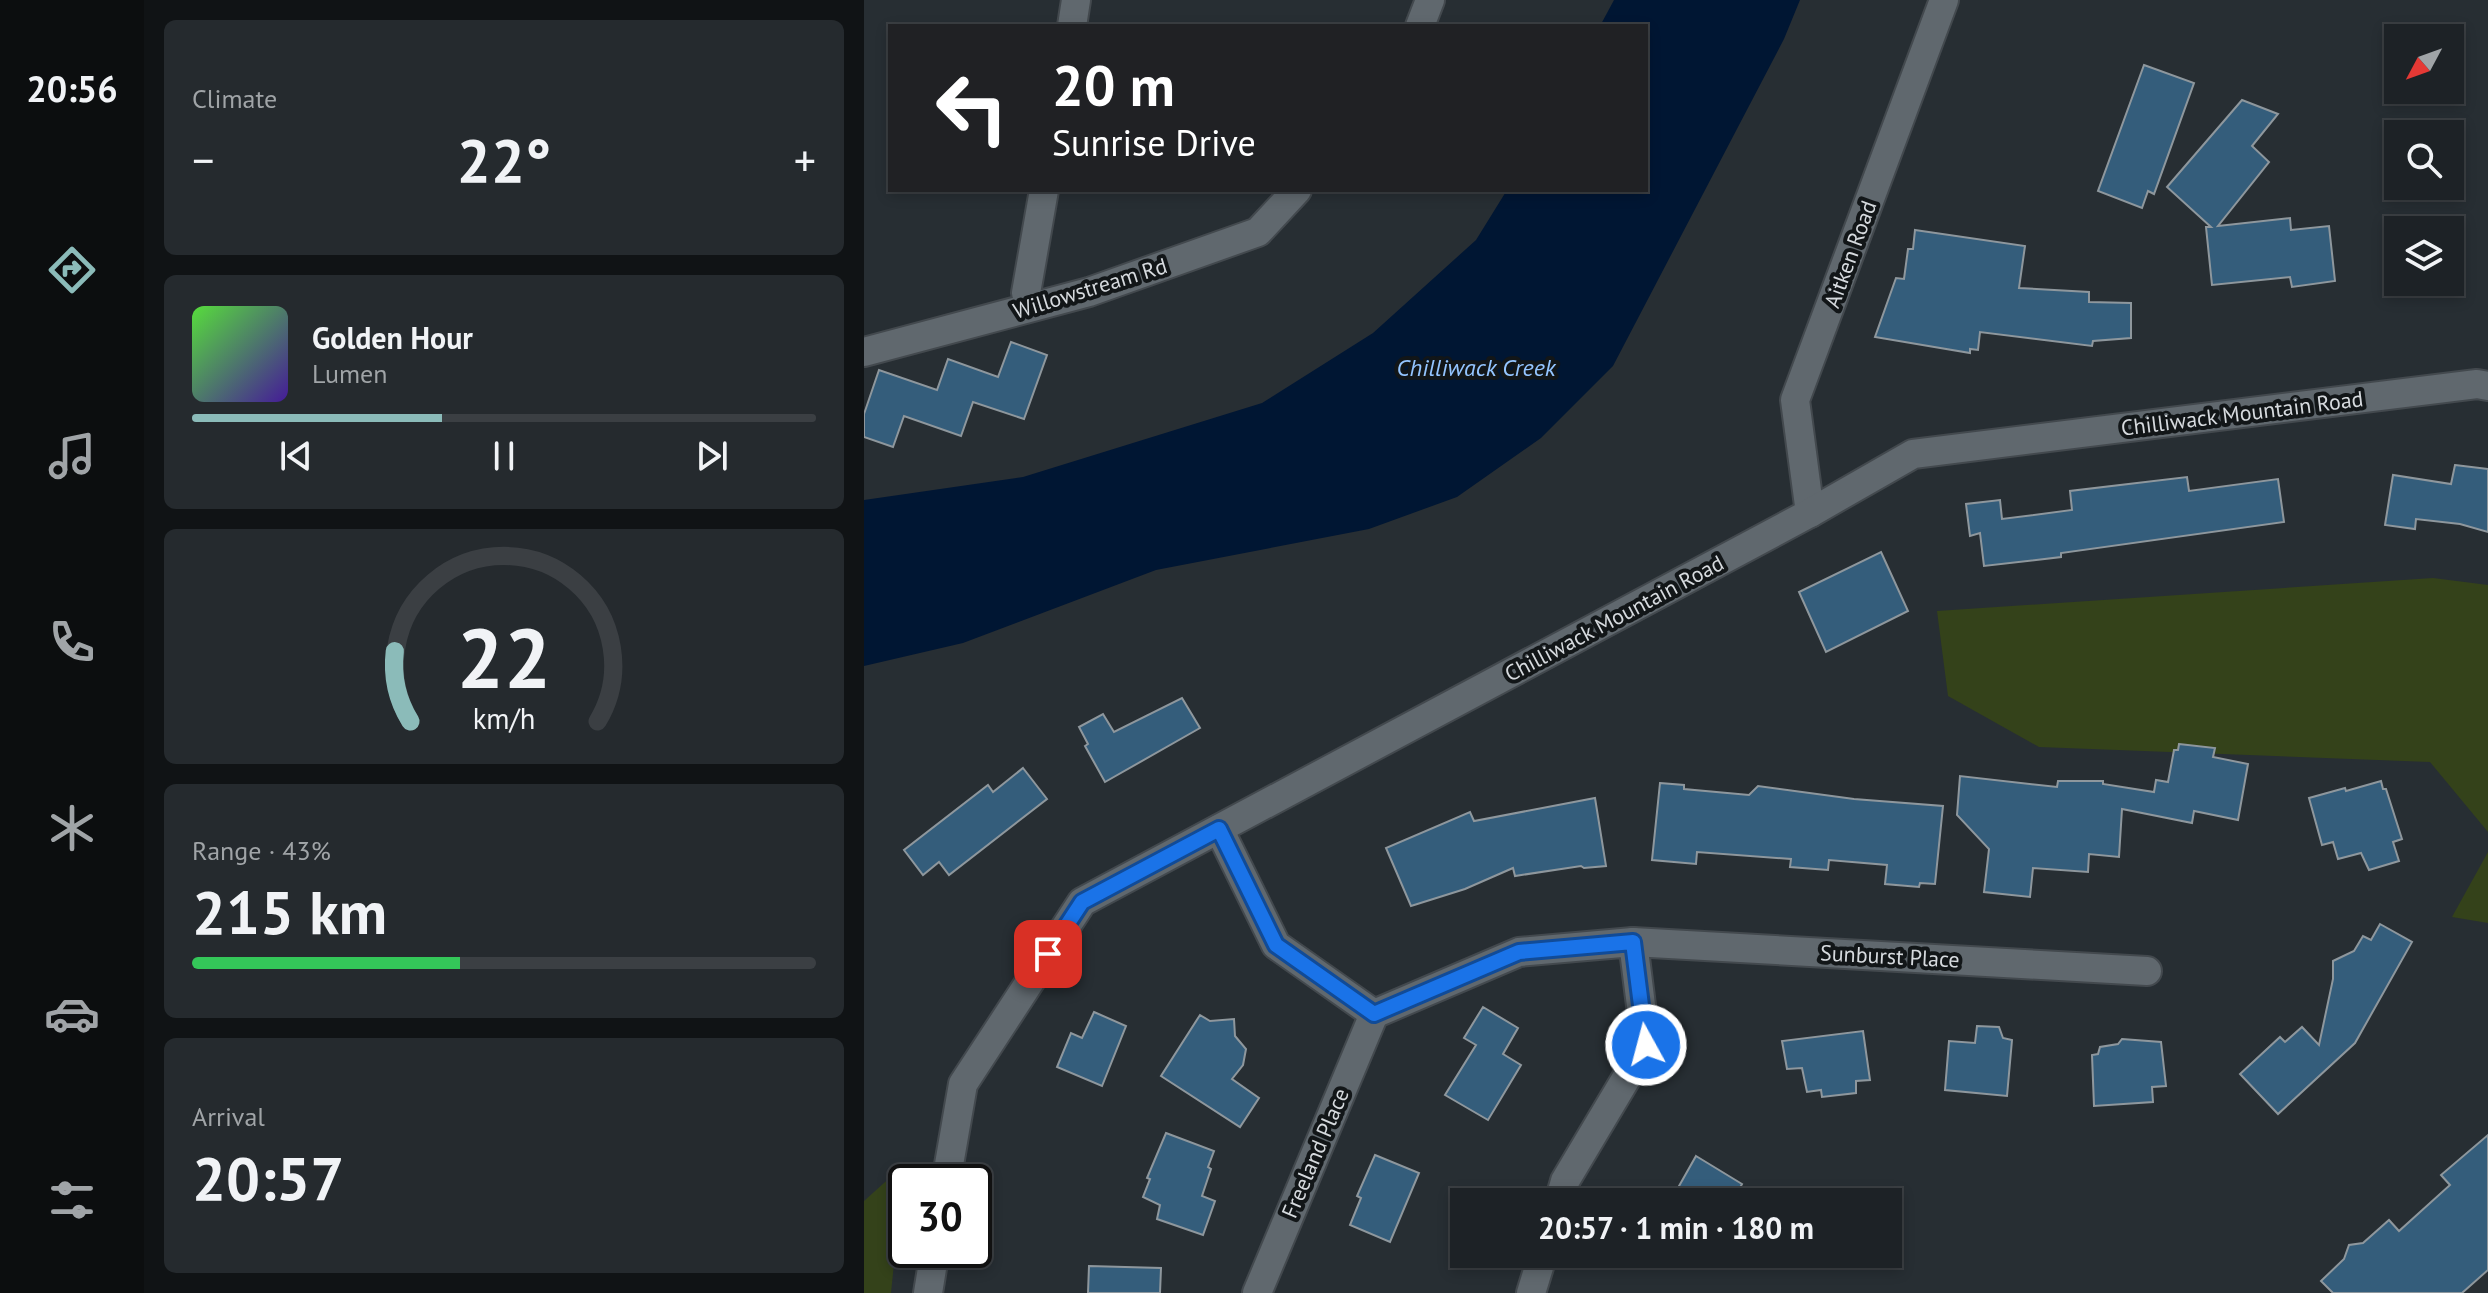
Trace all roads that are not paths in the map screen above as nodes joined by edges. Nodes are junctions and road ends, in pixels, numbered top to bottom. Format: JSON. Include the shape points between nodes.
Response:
{"nodes":[{"id":1,"x":1076,"y":0,"type":"edge"},
{"id":2,"x":1430,"y":0,"type":"edge"},
{"id":3,"x":1944,"y":0,"type":"edge"},
{"id":4,"x":1072,"y":24,"type":"edge"},
{"id":5,"x":1421,"y":24,"type":"edge"},
{"id":6,"x":1044,"y":192,"type":"edge"},
{"id":7,"x":1295,"y":192,"type":"edge"},
{"id":8,"x":1026,"y":293,"type":"dead end"},
{"id":9,"x":864,"y":352,"type":"edge"},
{"id":10,"x":2488,"y":386,"type":"edge"},
{"id":11,"x":1810,"y":513,"type":"junction"},
{"id":12,"x":1219,"y":829,"type":"junction"},
{"id":13,"x":1633,"y":942,"type":"junction"},
{"id":14,"x":2147,"y":971,"type":"dead end"},
{"id":15,"x":1374,"y":1014,"type":"junction"},
{"id":16,"x":949,"y":1164,"type":"edge"},
{"id":17,"x":1563,"y":1188,"type":"edge"},
{"id":18,"x":932,"y":1268,"type":"edge"},
{"id":19,"x":1539,"y":1268,"type":"edge"},
{"id":20,"x":928,"y":1293,"type":"edge"},
{"id":21,"x":1257,"y":1293,"type":"edge"},
{"id":22,"x":1531,"y":1293,"type":"edge"}],
"edges":[{"from":1,"to":4,"type":"street"},
{"from":2,"to":5,"type":"street"},
{"from":3,"to":11,"type":"street","name":"Aitken Road","via":[[1795,400]]},
{"from":6,"to":8,"type":"street"},
{"from":7,"to":9,"type":"street","name":"Willowstream Rd","via":[[1258,232],[1089,292]]},
{"from":10,"to":11,"type":"street","name":"Chilliwack Mountain Road","via":[[1913,454]]},
{"from":11,"to":12,"type":"street","name":"Chilliwack Mountain Road"},
{"from":12,"to":15,"type":"street","via":[[1276,945]]},
{"from":12,"to":16,"type":"street","name":"Chilliwack Mountain Road","via":[[1082,902],[963,1084]]},
{"from":13,"to":14,"type":"street","name":"Sunburst Place"},
{"from":13,"to":15,"type":"street","name":"Sunburst Place","via":[[1519,952]]},
{"from":13,"to":17,"type":"street","via":[[1646,1045]]},
{"from":15,"to":21,"type":"street","name":"Freeland Place"},
{"from":18,"to":20,"type":"street"},
{"from":19,"to":22,"type":"street"}]}
